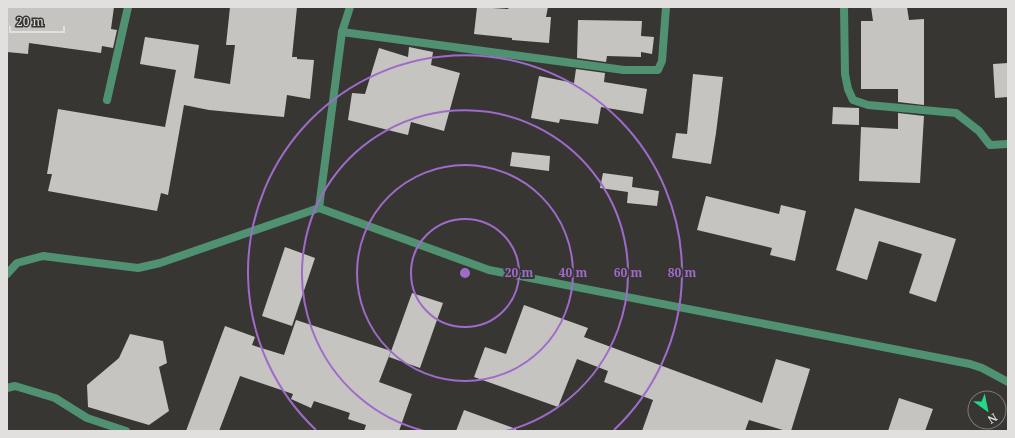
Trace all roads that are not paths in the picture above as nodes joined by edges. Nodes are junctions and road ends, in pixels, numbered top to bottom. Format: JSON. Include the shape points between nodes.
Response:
{"nodes":[{"id":1,"x":128,"y":7,"type":"edge"},
{"id":2,"x":350,"y":7,"type":"edge"},
{"id":3,"x":666,"y":7,"type":"edge"},
{"id":4,"x":844,"y":7,"type":"edge"},
{"id":5,"x":342,"y":32,"type":"junction"},
{"id":6,"x":107,"y":100,"type":"dead end"},
{"id":7,"x":1008,"y":144,"type":"edge"},
{"id":8,"x":319,"y":208,"type":"junction"},
{"id":9,"x":7,"y":274,"type":"edge"},
{"id":10,"x":1008,"y":382,"type":"edge"},
{"id":11,"x":7,"y":388,"type":"edge"},
{"id":12,"x":126,"y":431,"type":"edge"}],
"edges":[{"from":1,"to":6,"type":"street"},
{"from":2,"to":5,"type":"street"},
{"from":3,"to":5,"type":"street","via":[[662,61],[658,70],[624,70]]},
{"from":4,"to":7,"type":"street","via":[[845,74],[853,100],[868,106],[956,113],[979,131],[990,145]]},
{"from":5,"to":8,"type":"street"},
{"from":8,"to":9,"type":"street","via":[[160,263],[138,268],[43,256],[18,263]]},
{"from":8,"to":10,"type":"street","via":[[489,270],[970,364]]},
{"from":11,"to":12,"type":"street","via":[[15,386],[55,398],[87,418]]}]}
